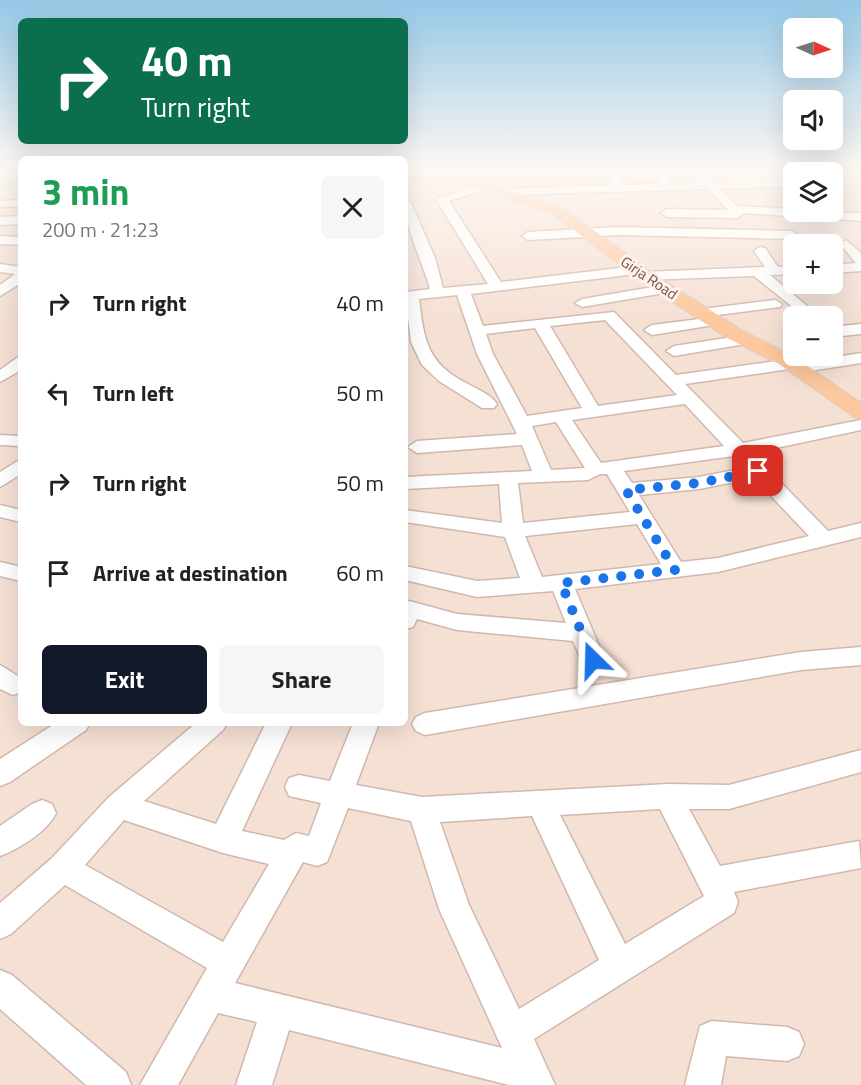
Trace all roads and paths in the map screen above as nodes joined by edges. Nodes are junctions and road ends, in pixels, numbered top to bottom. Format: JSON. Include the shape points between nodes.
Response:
{"nodes":[{"id":1,"x":18,"y":220,"type":"edge"},
{"id":2,"x":412,"y":220,"type":"edge"},
{"id":3,"x":454,"y":220,"type":"edge"},
{"id":4,"x":569,"y":220,"type":"edge"},
{"id":5,"x":0,"y":221,"type":"edge"},
{"id":6,"x":587,"y":233,"type":"junction"},
{"id":7,"x":783,"y":235,"type":"edge"},
{"id":8,"x":528,"y":236,"type":"dead end"},
{"id":9,"x":0,"y":240,"type":"edge"},
{"id":10,"x":18,"y":241,"type":"edge"},
{"id":11,"x":846,"y":244,"type":"dead end"},
{"id":12,"x":760,"y":251,"type":"dead end"},
{"id":13,"x":861,"y":261,"type":"edge"},
{"id":14,"x":861,"y":267,"type":"edge"},
{"id":15,"x":0,"y":268,"type":"edge"},
{"id":16,"x":843,"y":268,"type":"edge"},
{"id":17,"x":18,"y":271,"type":"edge"},
{"id":18,"x":758,"y":271,"type":"junction"},
{"id":19,"x":774,"y":271,"type":"junction"},
{"id":20,"x":783,"y":271,"type":"edge"},
{"id":21,"x":640,"y":273,"type":"junction"},
{"id":22,"x":18,"y":278,"type":"edge"},
{"id":23,"x":497,"y":287,"type":"junction"},
{"id":24,"x":666,"y":289,"type":"junction"},
{"id":25,"x":463,"y":291,"type":"junction"},
{"id":26,"x":0,"y":292,"type":"edge"},
{"id":27,"x":438,"y":294,"type":"junction"},
{"id":28,"x":408,"y":296,"type":"edge"},
{"id":29,"x":582,"y":303,"type":"dead end"},
{"id":30,"x":775,"y":304,"type":"dead end"},
{"id":31,"x":800,"y":306,"type":"edge"},
{"id":32,"x":708,"y":317,"type":"junction"},
{"id":33,"x":540,"y":323,"type":"junction"},
{"id":34,"x":861,"y":328,"type":"edge"},
{"id":35,"x":652,"y":330,"type":"dead end"},
{"id":36,"x":843,"y":330,"type":"edge"},
{"id":37,"x":477,"y":331,"type":"junction"},
{"id":38,"x":746,"y":340,"type":"junction"},
{"id":39,"x":674,"y":351,"type":"dead end"},
{"id":40,"x":861,"y":358,"type":"edge"},
{"id":41,"x":783,"y":360,"type":"edge"},
{"id":42,"x":843,"y":360,"type":"edge"},
{"id":43,"x":18,"y":362,"type":"edge"},
{"id":44,"x":794,"y":366,"type":"joint"},
{"id":45,"x":0,"y":377,"type":"edge"},
{"id":46,"x":671,"y":381,"type":"junction"},
{"id":47,"x":688,"y":399,"type":"junction"},
{"id":48,"x":488,"y":404,"type":"dead end"},
{"id":49,"x":592,"y":410,"type":"junction"},
{"id":50,"x":861,"y":413,"type":"edge"},
{"id":51,"x":560,"y":415,"type":"junction"},
{"id":52,"x":521,"y":422,"type":"junction"},
{"id":53,"x":861,"y":425,"type":"edge"},
{"id":54,"x":528,"y":439,"type":"junction"},
{"id":55,"x":0,"y":440,"type":"edge"},
{"id":56,"x":18,"y":441,"type":"edge"},
{"id":57,"x":417,"y":447,"type":"dead end"},
{"id":58,"x":738,"y":450,"type":"junction"},
{"id":59,"x":18,"y":467,"type":"edge"},
{"id":60,"x":604,"y":469,"type":"junction"},
{"id":61,"x":758,"y":471,"type":"junction"},
{"id":62,"x":544,"y":476,"type":"junction"},
{"id":63,"x":508,"y":478,"type":"junction"},
{"id":64,"x":0,"y":481,"type":"edge"},
{"id":65,"x":408,"y":483,"type":"edge"},
{"id":66,"x":626,"y":490,"type":"junction"},
{"id":67,"x":0,"y":511,"type":"edge"},
{"id":68,"x":18,"y":515,"type":"edge"},
{"id":69,"x":408,"y":516,"type":"edge"},
{"id":70,"x":643,"y":517,"type":"junction"},
{"id":71,"x":861,"y":530,"type":"edge"},
{"id":72,"x":513,"y":531,"type":"junction"},
{"id":73,"x":825,"y":540,"type":"junction"},
{"id":74,"x":0,"y":569,"type":"edge"},
{"id":75,"x":675,"y":570,"type":"junction"},
{"id":76,"x":18,"y":573,"type":"edge"},
{"id":77,"x":408,"y":574,"type":"edge"},
{"id":78,"x":561,"y":583,"type":"junction"},
{"id":79,"x":534,"y":585,"type":"junction"},
{"id":80,"x":408,"y":613,"type":"edge"},
{"id":81,"x":582,"y":633,"type":"junction"},
{"id":82,"x":861,"y":656,"type":"edge"},
{"id":83,"x":593,"y":660,"type":"dead end"},
{"id":84,"x":425,"y":724,"type":"dead end"},
{"id":85,"x":72,"y":726,"type":"edge"},
{"id":86,"x":211,"y":726,"type":"edge"},
{"id":87,"x":278,"y":726,"type":"edge"},
{"id":88,"x":365,"y":726,"type":"edge"},
{"id":89,"x":861,"y":761,"type":"edge"},
{"id":90,"x":0,"y":774,"type":"edge"},
{"id":91,"x":299,"y":787,"type":"dead end"},
{"id":92,"x":338,"y":796,"type":"junction"},
{"id":93,"x":668,"y":796,"type":"junction"},
{"id":94,"x":540,"y":803,"type":"junction"},
{"id":95,"x":119,"y":806,"type":"junction"},
{"id":96,"x":422,"y":810,"type":"junction"},
{"id":97,"x":42,"y":813,"type":"dead end"},
{"id":98,"x":224,"y":840,"type":"junction"},
{"id":99,"x":0,"y":843,"type":"edge"},
{"id":100,"x":291,"y":855,"type":"junction"},
{"id":101,"x":860,"y":856,"type":"edge"},
{"id":102,"x":63,"y":868,"type":"junction"},
{"id":103,"x":712,"y":882,"type":"junction"},
{"id":104,"x":0,"y":923,"type":"edge"},
{"id":105,"x":229,"y":963,"type":"junction"},
{"id":106,"x":619,"y":967,"type":"junction"},
{"id":107,"x":0,"y":987,"type":"edge"},
{"id":108,"x":211,"y":994,"type":"junction"},
{"id":109,"x":278,"y":1011,"type":"junction"},
{"id":110,"x":513,"y":1032,"type":"junction"},
{"id":111,"x":787,"y":1044,"type":"dead end"},
{"id":112,"x":534,"y":1079,"type":"edge"},
{"id":113,"x":113,"y":1085,"type":"edge"},
{"id":114,"x":158,"y":1085,"type":"edge"},
{"id":115,"x":254,"y":1085,"type":"edge"},
{"id":116,"x":703,"y":1085,"type":"edge"}],
"edges":[{"from":1,"to":5,"type":"street"},
{"from":2,"to":27,"type":"street"},
{"from":3,"to":23,"type":"street"},
{"from":4,"to":6,"type":"main road","name":"Girja Road"},
{"from":6,"to":7,"type":"street"},
{"from":6,"to":8,"type":"street"},
{"from":6,"to":21,"type":"main road","name":"Girja Road"},
{"from":9,"to":10,"type":"street"},
{"from":11,"to":13,"type":"street"},
{"from":12,"to":19,"type":"street"},
{"from":14,"to":16,"type":"street"},
{"from":15,"to":17,"type":"street"},
{"from":18,"to":19,"type":"street"},
{"from":18,"to":21,"type":"street"},
{"from":18,"to":31,"type":"street"},
{"from":19,"to":20,"type":"street"},
{"from":21,"to":23,"type":"street"},
{"from":21,"to":24,"type":"main road","name":"Girja Road"},
{"from":22,"to":26,"type":"street"},
{"from":23,"to":25,"type":"street"},
{"from":24,"to":29,"type":"street"},
{"from":24,"to":32,"type":"main road","name":"Girja Road"},
{"from":25,"to":27,"type":"street"},
{"from":25,"to":37,"type":"street"},
{"from":27,"to":28,"type":"street"},
{"from":28,"to":48,"type":"street","via":[[426,360],[442,377]]},
{"from":30,"to":32,"type":"street"},
{"from":32,"to":35,"type":"street"},
{"from":32,"to":38,"type":"main road","name":"Girja Road"},
{"from":33,"to":37,"type":"street"},
{"from":33,"to":46,"type":"street","via":[[609,315]]},
{"from":33,"to":49,"type":"street"},
{"from":34,"to":36,"type":"street"},
{"from":37,"to":52,"type":"street"},
{"from":38,"to":39,"type":"street"},
{"from":38,"to":41,"type":"main road","name":"Girja Road"},
{"from":40,"to":42,"type":"street"},
{"from":43,"to":45,"type":"street"},
{"from":44,"to":46,"type":"street"},
{"from":44,"to":50,"type":"main road","name":"Girja Road"},
{"from":46,"to":47,"type":"street"},
{"from":47,"to":49,"type":"street"},
{"from":47,"to":58,"type":"street"},
{"from":49,"to":51,"type":"street"},
{"from":51,"to":52,"type":"street"},
{"from":51,"to":60,"type":"street"},
{"from":52,"to":54,"type":"street"},
{"from":53,"to":58,"type":"street"},
{"from":54,"to":57,"type":"street"},
{"from":54,"to":62,"type":"street"},
{"from":55,"to":56,"type":"street"},
{"from":58,"to":60,"type":"street","via":[[631,462]]},
{"from":58,"to":61,"type":"street"},
{"from":59,"to":64,"type":"street"},
{"from":60,"to":62,"type":"street","via":[[588,474]]},
{"from":60,"to":66,"type":"street"},
{"from":61,"to":66,"type":"street","via":[[699,483]]},
{"from":61,"to":73,"type":"street"},
{"from":62,"to":63,"type":"street"},
{"from":63,"to":65,"type":"street"},
{"from":63,"to":72,"type":"street"},
{"from":66,"to":70,"type":"street"},
{"from":67,"to":68,"type":"street"},
{"from":69,"to":72,"type":"street"},
{"from":70,"to":72,"type":"street"},
{"from":70,"to":75,"type":"street"},
{"from":71,"to":73,"type":"street"},
{"from":72,"to":79,"type":"street"},
{"from":73,"to":75,"type":"street","via":[[718,565]]},
{"from":74,"to":76,"type":"street"},
{"from":75,"to":78,"type":"street"},
{"from":77,"to":79,"type":"street","via":[[477,589]]},
{"from":78,"to":79,"type":"street"},
{"from":78,"to":81,"type":"street"},
{"from":80,"to":81,"type":"street"},
{"from":81,"to":83,"type":"street"},
{"from":82,"to":84,"type":"street","via":[[801,661]]},
{"from":85,"to":90,"type":"street"},
{"from":86,"to":95,"type":"street"},
{"from":87,"to":98,"type":"street"},
{"from":88,"to":92,"type":"street"},
{"from":89,"to":93,"type":"street","via":[[729,797]]},
{"from":91,"to":92,"type":"street"},
{"from":92,"to":96,"type":"street"},
{"from":92,"to":100,"type":"street","via":[[317,852],[296,846]]},
{"from":93,"to":94,"type":"street"},
{"from":93,"to":103,"type":"street"},
{"from":94,"to":96,"type":"street"},
{"from":94,"to":106,"type":"street"},
{"from":95,"to":98,"type":"street"},
{"from":95,"to":102,"type":"street"},
{"from":96,"to":110,"type":"street","via":[[455,909]]},
{"from":97,"to":99,"type":"street"},
{"from":98,"to":100,"type":"street"},
{"from":100,"to":105,"type":"street"},
{"from":101,"to":103,"type":"street"},
{"from":102,"to":104,"type":"street"},
{"from":102,"to":105,"type":"street"},
{"from":103,"to":106,"type":"street","via":[[723,902]]},
{"from":105,"to":108,"type":"street"},
{"from":106,"to":110,"type":"street"},
{"from":107,"to":113,"type":"street"},
{"from":108,"to":109,"type":"street"},
{"from":108,"to":114,"type":"street"},
{"from":109,"to":112,"type":"street"},
{"from":109,"to":115,"type":"street"},
{"from":110,"to":112,"type":"street"},
{"from":111,"to":116,"type":"street","via":[[712,1038]]}]}
